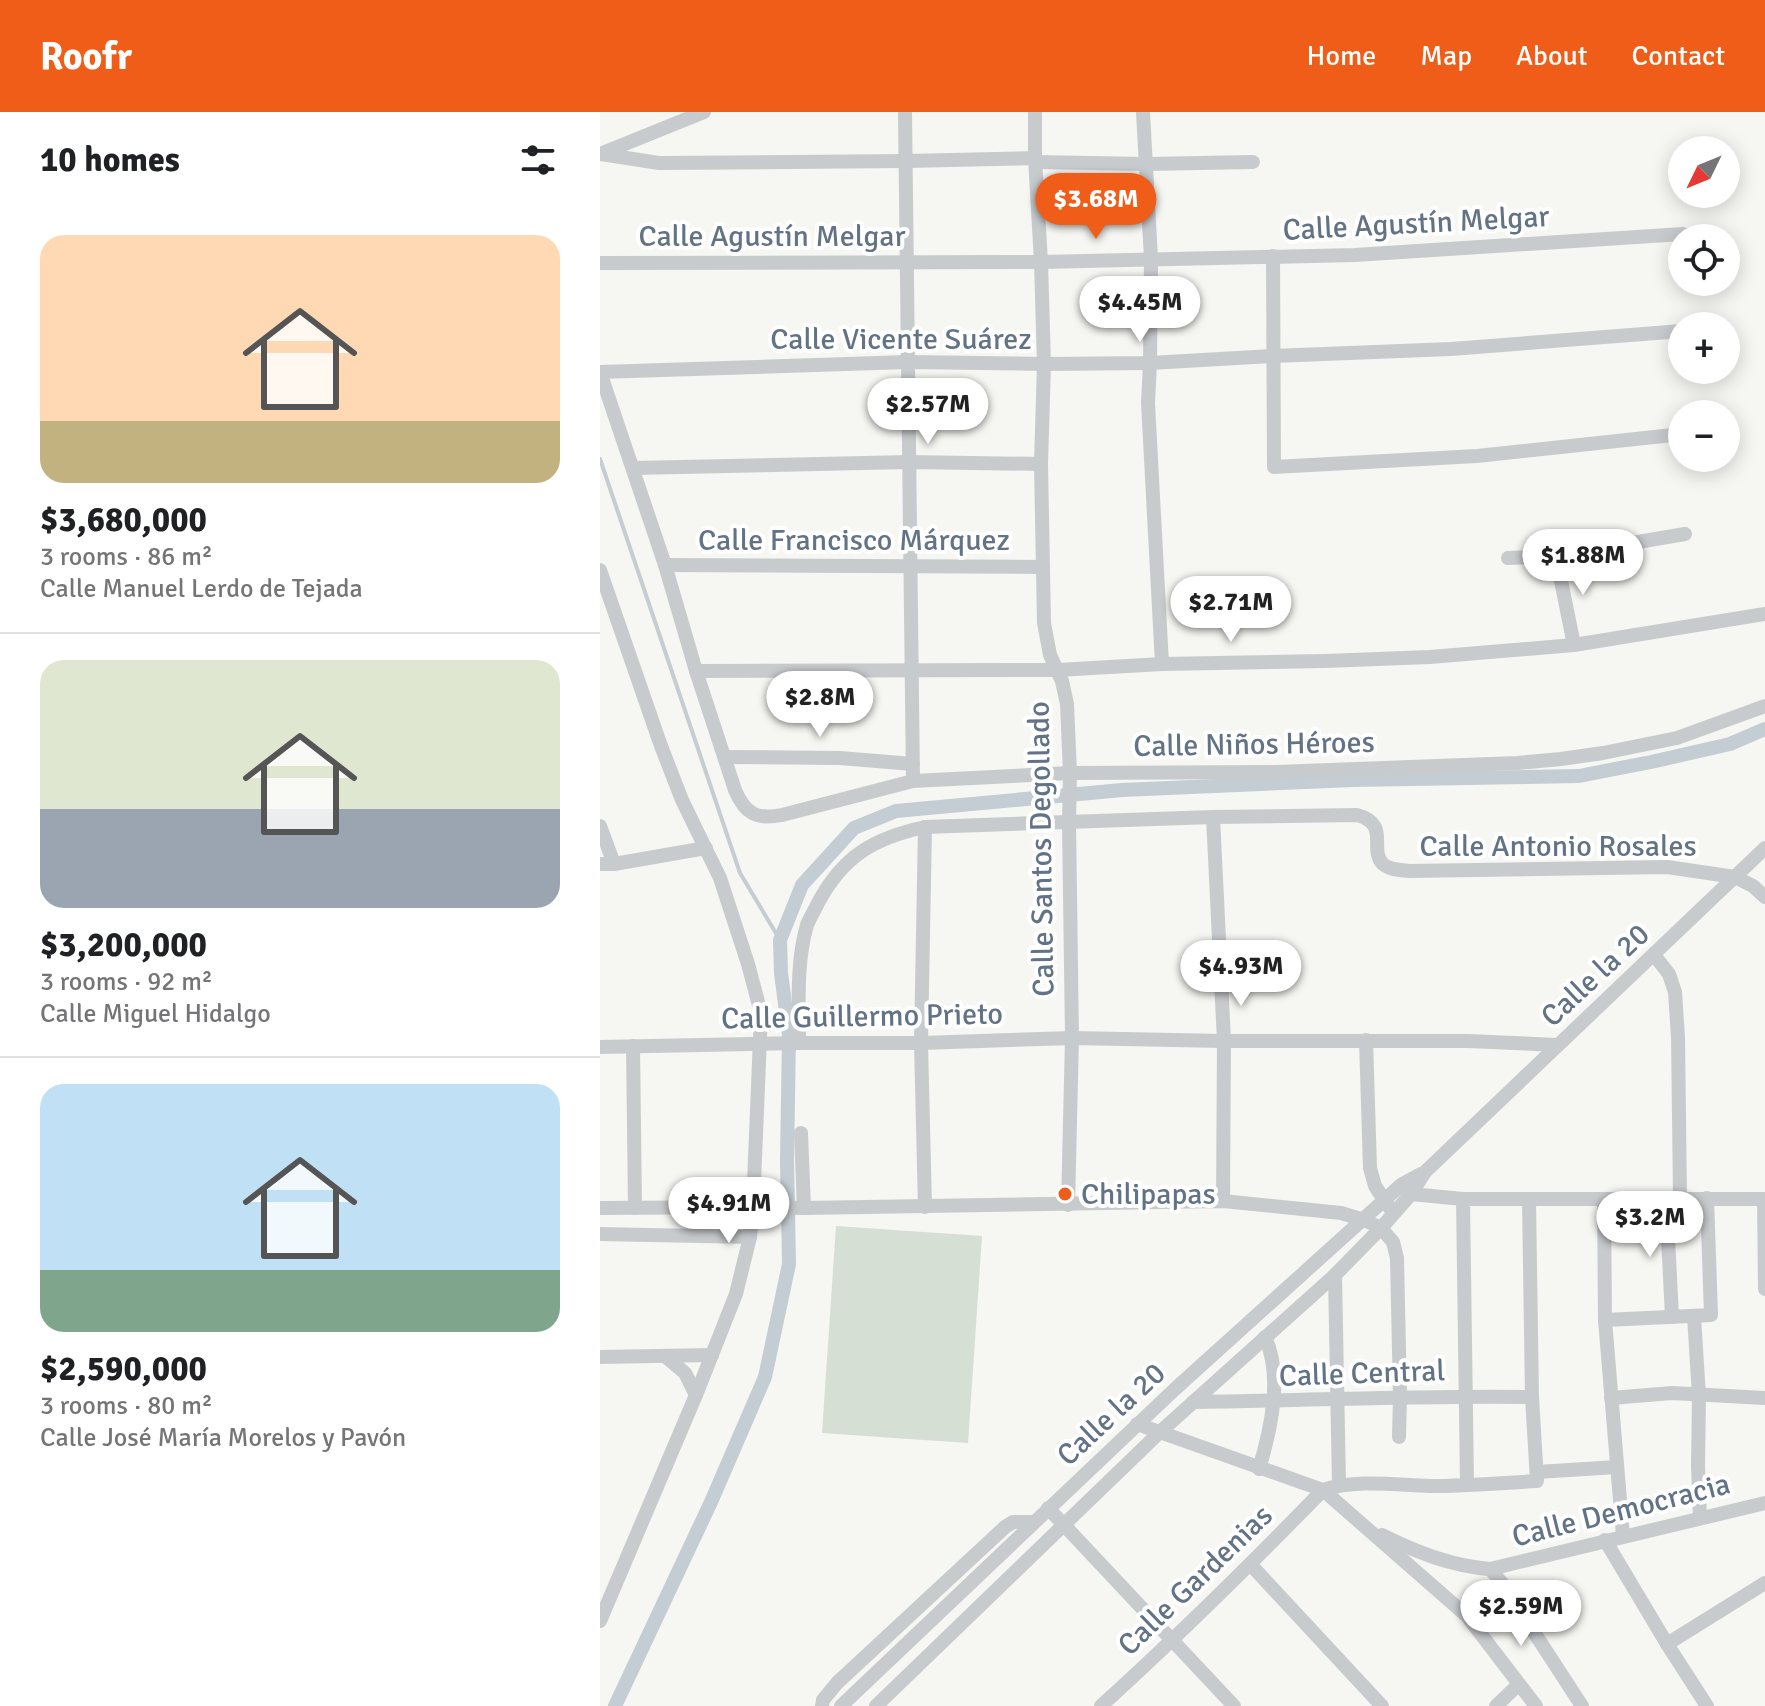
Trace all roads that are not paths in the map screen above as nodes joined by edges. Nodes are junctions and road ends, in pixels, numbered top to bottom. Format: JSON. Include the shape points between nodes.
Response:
{"nodes":[{"id":1,"x":704,"y":112,"type":"edge"},
{"id":2,"x":905,"y":112,"type":"edge"},
{"id":3,"x":1035,"y":112,"type":"edge"},
{"id":4,"x":1143,"y":112,"type":"edge"},
{"id":5,"x":600,"y":154,"type":"edge"},
{"id":6,"x":1035,"y":160,"type":"junction"},
{"id":7,"x":906,"y":161,"type":"junction"},
{"id":8,"x":1253,"y":162,"type":"dead end"},
{"id":9,"x":1146,"y":164,"type":"junction"},
{"id":10,"x":1668,"y":235,"type":"edge"},
{"id":11,"x":1273,"y":256,"type":"junction"},
{"id":12,"x":1151,"y":259,"type":"junction"},
{"id":13,"x":907,"y":262,"type":"junction"},
{"id":14,"x":1041,"y":262,"type":"junction"},
{"id":15,"x":600,"y":263,"type":"edge"},
{"id":16,"x":1668,"y":332,"type":"edge"},
{"id":17,"x":1273,"y":356,"type":"junction"},
{"id":18,"x":908,"y":362,"type":"junction"},
{"id":19,"x":1150,"y":363,"type":"junction"},
{"id":20,"x":1044,"y":364,"type":"junction"},
{"id":21,"x":600,"y":372,"type":"edge"},
{"id":22,"x":1668,"y":436,"type":"edge"},
{"id":23,"x":909,"y":462,"type":"junction"},
{"id":24,"x":1041,"y":464,"type":"junction"},
{"id":25,"x":633,"y":468,"type":"junction"},
{"id":26,"x":1685,"y":534,"type":"dead end"},
{"id":27,"x":1556,"y":556,"type":"junction"},
{"id":28,"x":1508,"y":558,"type":"dead end"},
{"id":29,"x":665,"y":565,"type":"junction"},
{"id":30,"x":910,"y":566,"type":"junction"},
{"id":31,"x":1043,"y":567,"type":"junction"},
{"id":32,"x":600,"y":570,"type":"edge"},
{"id":33,"x":606,"y":605,"type":"edge"},
{"id":34,"x":1765,"y":614,"type":"edge"},
{"id":35,"x":1574,"y":645,"type":"junction"},
{"id":36,"x":1162,"y":664,"type":"junction"},
{"id":37,"x":912,"y":669,"type":"junction"},
{"id":38,"x":1058,"y":670,"type":"junction"},
{"id":39,"x":696,"y":671,"type":"junction"},
{"id":40,"x":1765,"y":706,"type":"edge"},
{"id":41,"x":725,"y":757,"type":"junction"},
{"id":42,"x":913,"y":764,"type":"junction"},
{"id":43,"x":1070,"y":778,"type":"junction"},
{"id":44,"x":913,"y":781,"type":"junction"},
{"id":45,"x":1213,"y":817,"type":"junction"},
{"id":46,"x":1069,"y":819,"type":"junction"},
{"id":47,"x":600,"y":826,"type":"edge"},
{"id":48,"x":925,"y":827,"type":"junction"},
{"id":49,"x":706,"y":848,"type":"junction"},
{"id":50,"x":1765,"y":848,"type":"edge"},
{"id":51,"x":607,"y":864,"type":"edge"},
{"id":52,"x":1735,"y":877,"type":"junction"},
{"id":53,"x":1765,"y":897,"type":"edge"},
{"id":54,"x":1654,"y":955,"type":"junction"},
{"id":55,"x":1072,"y":1038,"type":"junction"},
{"id":56,"x":1366,"y":1040,"type":"junction"},
{"id":57,"x":1224,"y":1041,"type":"junction"},
{"id":58,"x":797,"y":1043,"type":"junction"},
{"id":59,"x":921,"y":1043,"type":"junction"},
{"id":60,"x":762,"y":1044,"type":"junction"},
{"id":61,"x":1557,"y":1045,"type":"junction"},
{"id":62,"x":633,"y":1046,"type":"junction"},
{"id":63,"x":600,"y":1047,"type":"edge"},
{"id":64,"x":801,"y":1133,"type":"dead end"},
{"id":65,"x":1406,"y":1190,"type":"junction"},
{"id":66,"x":1673,"y":1198,"type":"junction"},
{"id":67,"x":1707,"y":1198,"type":"junction"},
{"id":68,"x":1463,"y":1199,"type":"junction"},
{"id":69,"x":1604,"y":1199,"type":"junction"},
{"id":70,"x":1764,"y":1199,"type":"edge"},
{"id":71,"x":1529,"y":1200,"type":"junction"},
{"id":72,"x":1223,"y":1201,"type":"junction"},
{"id":73,"x":1068,"y":1205,"type":"junction"},
{"id":74,"x":757,"y":1207,"type":"junction"},
{"id":75,"x":925,"y":1207,"type":"junction"},
{"id":76,"x":1389,"y":1207,"type":"junction"},
{"id":77,"x":600,"y":1208,"type":"edge"},
{"id":78,"x":635,"y":1208,"type":"junction"},
{"id":79,"x":801,"y":1208,"type":"junction"},
{"id":80,"x":1364,"y":1220,"type":"junction"},
{"id":81,"x":1381,"y":1228,"type":"junction"},
{"id":82,"x":600,"y":1234,"type":"edge"},
{"id":83,"x":750,"y":1237,"type":"junction"},
{"id":84,"x":1335,"y":1275,"type":"junction"},
{"id":85,"x":1765,"y":1289,"type":"edge"},
{"id":86,"x":1694,"y":1316,"type":"junction"},
{"id":87,"x":1672,"y":1317,"type":"junction"},
{"id":88,"x":1605,"y":1320,"type":"junction"},
{"id":89,"x":1265,"y":1337,"type":"junction"},
{"id":90,"x":712,"y":1355,"type":"junction"},
{"id":91,"x":600,"y":1357,"type":"edge"},
{"id":92,"x":666,"y":1357,"type":"junction"},
{"id":93,"x":696,"y":1395,"type":"junction"},
{"id":94,"x":1466,"y":1396,"type":"junction"},
{"id":95,"x":1699,"y":1396,"type":"junction"},
{"id":96,"x":1400,"y":1397,"type":"junction"},
{"id":97,"x":1532,"y":1397,"type":"junction"},
{"id":98,"x":1611,"y":1398,"type":"junction"},
{"id":99,"x":1765,"y":1398,"type":"edge"},
{"id":100,"x":1338,"y":1399,"type":"junction"},
{"id":101,"x":1193,"y":1402,"type":"junction"},
{"id":102,"x":1273,"y":1402,"type":"junction"},
{"id":103,"x":1137,"y":1424,"type":"junction"},
{"id":104,"x":1160,"y":1432,"type":"junction"},
{"id":105,"x":1399,"y":1437,"type":"dead end"},
{"id":106,"x":1617,"y":1467,"type":"junction"},
{"id":107,"x":1259,"y":1469,"type":"junction"},
{"id":108,"x":1537,"y":1477,"type":"junction"},
{"id":109,"x":1467,"y":1484,"type":"junction"},
{"id":110,"x":1339,"y":1485,"type":"junction"},
{"id":111,"x":1323,"y":1490,"type":"junction"},
{"id":112,"x":1765,"y":1503,"type":"edge"},
{"id":113,"x":1048,"y":1508,"type":"junction"},
{"id":114,"x":1700,"y":1518,"type":"junction"},
{"id":115,"x":1034,"y":1522,"type":"junction"},
{"id":116,"x":1064,"y":1525,"type":"junction"},
{"id":117,"x":1363,"y":1526,"type":"junction"},
{"id":118,"x":1623,"y":1536,"type":"junction"},
{"id":119,"x":1605,"y":1540,"type":"junction"},
{"id":120,"x":1251,"y":1565,"type":"junction"},
{"id":121,"x":1490,"y":1569,"type":"junction"},
{"id":122,"x":1765,"y":1583,"type":"edge"},
{"id":123,"x":600,"y":1621,"type":"edge"},
{"id":124,"x":1173,"y":1641,"type":"junction"},
{"id":125,"x":1667,"y":1644,"type":"junction"},
{"id":126,"x":1518,"y":1685,"type":"junction"},
{"id":127,"x":822,"y":1706,"type":"edge"},
{"id":128,"x":841,"y":1706,"type":"edge"},
{"id":129,"x":876,"y":1706,"type":"edge"},
{"id":130,"x":1101,"y":1706,"type":"edge"},
{"id":131,"x":1234,"y":1706,"type":"edge"},
{"id":132,"x":1382,"y":1706,"type":"edge"},
{"id":133,"x":1496,"y":1706,"type":"edge"},
{"id":134,"x":1536,"y":1706,"type":"edge"},
{"id":135,"x":1582,"y":1706,"type":"edge"},
{"id":136,"x":1707,"y":1706,"type":"edge"}],
"edges":[{"from":1,"to":5,"type":"street"},
{"from":2,"to":7,"type":"street"},
{"from":3,"to":6,"type":"street","name":"Calle Santos Degollado"},
{"from":4,"to":9,"type":"street"},
{"from":5,"to":7,"type":"street","via":[[659,163]]},
{"from":6,"to":7,"type":"street"},
{"from":6,"to":9,"type":"street"},
{"from":6,"to":14,"type":"street","name":"Calle Santos Degollado"},
{"from":7,"to":13,"type":"street"},
{"from":8,"to":9,"type":"street"},
{"from":9,"to":12,"type":"street"},
{"from":10,"to":11,"type":"street","name":"Calle Agustín Melgar"},
{"from":11,"to":12,"type":"street","name":"Calle Agustín Melgar"},
{"from":11,"to":17,"type":"street"},
{"from":12,"to":14,"type":"street","name":"Calle Agustín Melgar"},
{"from":12,"to":19,"type":"street"},
{"from":13,"to":14,"type":"street","name":"Calle Agustín Melgar"},
{"from":13,"to":15,"type":"street","name":"Calle Agustín Melgar"},
{"from":13,"to":18,"type":"street"},
{"from":14,"to":20,"type":"street","name":"Calle Santos Degollado"},
{"from":16,"to":17,"type":"street","name":"Calle Vicente Suárez"},
{"from":17,"to":19,"type":"street","name":"Calle Vicente Suárez"},
{"from":17,"to":22,"type":"street","via":[[1274,467],[1477,456]]},
{"from":18,"to":20,"type":"street","name":"Calle Vicente Suárez"},
{"from":18,"to":21,"type":"street","name":"Calle Vicente Suárez"},
{"from":18,"to":23,"type":"street"},
{"from":19,"to":20,"type":"street","name":"Calle Vicente Suárez"},
{"from":19,"to":36,"type":"street"},
{"from":20,"to":24,"type":"street","name":"Calle Santos Degollado"},
{"from":21,"to":25,"type":"street"},
{"from":23,"to":24,"type":"street"},
{"from":23,"to":25,"type":"street"},
{"from":23,"to":30,"type":"street"},
{"from":24,"to":31,"type":"street","name":"Calle Santos Degollado"},
{"from":25,"to":29,"type":"street"},
{"from":26,"to":27,"type":"street"},
{"from":27,"to":28,"type":"street"},
{"from":27,"to":35,"type":"street"},
{"from":29,"to":30,"type":"street","name":"Calle Francisco Márquez"},
{"from":29,"to":39,"type":"street"},
{"from":30,"to":31,"type":"street","name":"Calle Francisco Márquez"},
{"from":30,"to":37,"type":"street"},
{"from":31,"to":38,"type":"street","name":"Calle Santos Degollado","via":[[1046,639]]},
{"from":32,"to":33,"type":"street"},
{"from":33,"to":49,"type":"street"},
{"from":34,"to":35,"type":"street"},
{"from":35,"to":36,"type":"street","via":[[1400,658]]},
{"from":36,"to":38,"type":"street"},
{"from":37,"to":38,"type":"street"},
{"from":37,"to":39,"type":"street"},
{"from":37,"to":42,"type":"street"},
{"from":38,"to":43,"type":"street","name":"Calle Santos Degollado","via":[[1067,704]]},
{"from":39,"to":41,"type":"street"},
{"from":40,"to":43,"type":"street","name":"Calle Niños Héroes","via":[[1677,738],[1561,759]]},
{"from":41,"to":42,"type":"street"},
{"from":41,"to":44,"type":"street","name":"Calle Niños Héroes","via":[[739,800],[756,816],[767,818]]},
{"from":42,"to":44,"type":"street"},
{"from":43,"to":44,"type":"street","name":"Calle Niños Héroes"},
{"from":43,"to":46,"type":"street","name":"Calle Santos Degollado"},
{"from":45,"to":46,"type":"street"},
{"from":45,"to":52,"type":"street","name":"Calle Antonio Rosales","via":[[1357,815],[1371,821],[1382,863],[1398,870],[1667,867]]},
{"from":45,"to":57,"type":"street"},
{"from":46,"to":48,"type":"street"},
{"from":46,"to":55,"type":"street","name":"Calle Santos Degollado"},
{"from":47,"to":51,"type":"street"},
{"from":48,"to":58,"type":"street","via":[[882,839],[829,882],[802,948]]},
{"from":48,"to":59,"type":"street"},
{"from":49,"to":51,"type":"street"},
{"from":49,"to":60,"type":"street","via":[[748,964],[761,1013]]},
{"from":50,"to":52,"type":"street","name":"Calle la 20"},
{"from":52,"to":53,"type":"street"},
{"from":52,"to":54,"type":"street","name":"Calle la 20"},
{"from":54,"to":61,"type":"street","name":"Calle la 20"},
{"from":54,"to":66,"type":"street","via":[[1675,992]]},
{"from":55,"to":57,"type":"street","name":"Calle Guillermo Prieto"},
{"from":55,"to":59,"type":"street","name":"Calle Guillermo Prieto"},
{"from":55,"to":73,"type":"street","name":"Calle Santos Degollado"},
{"from":56,"to":57,"type":"street","name":"Calle Guillermo Prieto"},
{"from":56,"to":61,"type":"street","name":"Calle Guillermo Prieto"},
{"from":56,"to":76,"type":"street","via":[[1370,1168]]},
{"from":57,"to":72,"type":"street"},
{"from":58,"to":59,"type":"street","name":"Calle Guillermo Prieto"},
{"from":58,"to":60,"type":"street","name":"Calle Guillermo Prieto"},
{"from":59,"to":75,"type":"street"},
{"from":60,"to":62,"type":"street","name":"Calle Guillermo Prieto"},
{"from":60,"to":74,"type":"street"},
{"from":61,"to":65,"type":"street","name":"Calle la 20"},
{"from":62,"to":63,"type":"street","name":"Calle Guillermo Prieto"},
{"from":62,"to":78,"type":"street"},
{"from":64,"to":79,"type":"street"},
{"from":65,"to":68,"type":"street"},
{"from":65,"to":76,"type":"street","name":"Calle la 20"},
{"from":66,"to":67,"type":"street"},
{"from":66,"to":69,"type":"street"},
{"from":66,"to":87,"type":"street"},
{"from":67,"to":70,"type":"street"},
{"from":67,"to":86,"type":"street","via":[[1711,1315]]},
{"from":68,"to":71,"type":"street"},
{"from":68,"to":94,"type":"street"},
{"from":69,"to":71,"type":"street"},
{"from":69,"to":88,"type":"street"},
{"from":70,"to":85,"type":"street"},
{"from":71,"to":97,"type":"street"},
{"from":72,"to":73,"type":"street"},
{"from":72,"to":80,"type":"street"},
{"from":73,"to":75,"type":"street"},
{"from":74,"to":78,"type":"street"},
{"from":74,"to":79,"type":"street"},
{"from":74,"to":83,"type":"street"},
{"from":75,"to":79,"type":"street"},
{"from":76,"to":80,"type":"street","name":"Calle la 20"},
{"from":76,"to":81,"type":"street","name":"Calle la 20"},
{"from":77,"to":78,"type":"street"},
{"from":80,"to":81,"type":"street"},
{"from":80,"to":103,"type":"street","name":"Calle la 20"},
{"from":81,"to":84,"type":"street","name":"Calle la 20"},
{"from":81,"to":96,"type":"street","via":[[1397,1258]]},
{"from":82,"to":83,"type":"street"},
{"from":83,"to":90,"type":"street","via":[[736,1294]]},
{"from":84,"to":89,"type":"street","name":"Calle la 20"},
{"from":84,"to":100,"type":"street"},
{"from":86,"to":87,"type":"street"},
{"from":86,"to":95,"type":"street"},
{"from":87,"to":88,"type":"street"},
{"from":88,"to":98,"type":"street"},
{"from":89,"to":101,"type":"street","name":"Calle la 20"},
{"from":89,"to":102,"type":"street","via":[[1271,1351]]},
{"from":90,"to":92,"type":"street"},
{"from":90,"to":93,"type":"street"},
{"from":91,"to":92,"type":"street"},
{"from":92,"to":93,"type":"street","via":[[685,1373]]},
{"from":93,"to":123,"type":"street"},
{"from":94,"to":96,"type":"street","name":"Calle Central"},
{"from":94,"to":97,"type":"street","name":"Calle Central"},
{"from":94,"to":109,"type":"street"},
{"from":95,"to":98,"type":"street"},
{"from":95,"to":99,"type":"street"},
{"from":95,"to":114,"type":"street"},
{"from":96,"to":100,"type":"street","name":"Calle Central"},
{"from":96,"to":105,"type":"street"},
{"from":97,"to":108,"type":"street"},
{"from":98,"to":106,"type":"street"},
{"from":100,"to":102,"type":"street","name":"Calle Central"},
{"from":100,"to":110,"type":"street"},
{"from":101,"to":102,"type":"street","name":"Calle Central"},
{"from":101,"to":104,"type":"street","name":"Calle la 20"},
{"from":102,"to":107,"type":"street"},
{"from":103,"to":104,"type":"street"},
{"from":103,"to":113,"type":"street","name":"Calle la 20"},
{"from":104,"to":107,"type":"street"},
{"from":104,"to":116,"type":"street","name":"Calle la 20"},
{"from":106,"to":108,"type":"street","name":"Calle Democracia"},
{"from":106,"to":118,"type":"street"},
{"from":107,"to":111,"type":"street"},
{"from":108,"to":109,"type":"street","name":"Calle Democracia"},
{"from":109,"to":110,"type":"street","name":"Calle Democracia"},
{"from":110,"to":111,"type":"street","name":"Calle Democracia"},
{"from":111,"to":117,"type":"street"},
{"from":111,"to":120,"type":"street","name":"Calle Gardenias"},
{"from":112,"to":114,"type":"street","name":"Calle Democracia"},
{"from":113,"to":115,"type":"street","name":"Calle la 20"},
{"from":113,"to":116,"type":"street"},
{"from":114,"to":118,"type":"street","name":"Calle Democracia"},
{"from":115,"to":127,"type":"street","via":[[1005,1527],[846,1674]]},
{"from":115,"to":128,"type":"street","name":"Calle la 20"},
{"from":116,"to":124,"type":"street"},
{"from":116,"to":129,"type":"street","name":"Calle la 20"},
{"from":117,"to":121,"type":"street","via":[[1450,1563]]},
{"from":117,"to":126,"type":"street","via":[[1467,1616]]},
{"from":118,"to":119,"type":"street","name":"Calle Democracia"},
{"from":119,"to":121,"type":"street","name":"Calle Democracia"},
{"from":119,"to":125,"type":"street"},
{"from":120,"to":124,"type":"street","name":"Calle Gardenias"},
{"from":120,"to":132,"type":"street"},
{"from":121,"to":135,"type":"street"},
{"from":122,"to":125,"type":"street"},
{"from":124,"to":130,"type":"street","name":"Calle Gardenias"},
{"from":124,"to":131,"type":"street"},
{"from":125,"to":136,"type":"street"},
{"from":126,"to":133,"type":"street"},
{"from":126,"to":134,"type":"street"}]}
